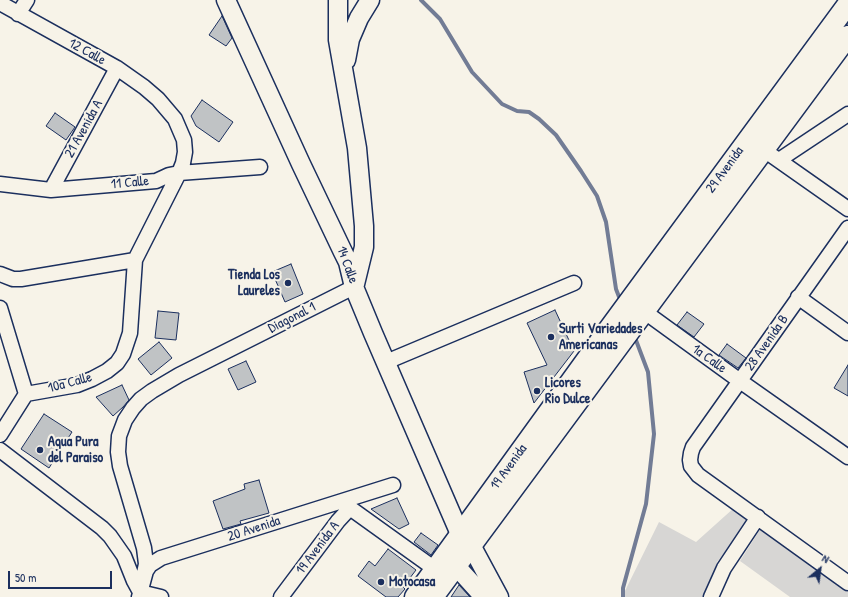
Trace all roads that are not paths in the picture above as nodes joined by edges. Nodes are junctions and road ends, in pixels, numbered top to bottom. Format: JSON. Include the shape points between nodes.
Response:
{"nodes":[{"id":1,"x":27,"y":0,"type":"edge"},
{"id":2,"x":226,"y":0,"type":"edge"},
{"id":3,"x":338,"y":0,"type":"edge"},
{"id":4,"x":370,"y":0,"type":"edge"},
{"id":5,"x":0,"y":3,"type":"edge"},
{"id":6,"x":848,"y":4,"type":"edge"},
{"id":7,"x":18,"y":14,"type":"junction"},
{"id":8,"x":848,"y":36,"type":"edge"},
{"id":9,"x":117,"y":68,"type":"junction"},
{"id":10,"x":347,"y":85,"type":"junction"},
{"id":11,"x":167,"y":109,"type":"joint"},
{"id":12,"x":848,"y":114,"type":"edge"},
{"id":13,"x":772,"y":155,"type":"junction"},
{"id":14,"x":260,"y":167,"type":"dead end"},
{"id":15,"x":179,"y":173,"type":"junction"},
{"id":16,"x":0,"y":184,"type":"edge"},
{"id":17,"x":51,"y":190,"type":"junction"},
{"id":18,"x":848,"y":209,"type":"edge"},
{"id":19,"x":848,"y":228,"type":"edge"},
{"id":20,"x":135,"y":260,"type":"junction"},
{"id":21,"x":0,"y":274,"type":"edge"},
{"id":22,"x":574,"y":283,"type":"dead end"},
{"id":23,"x":354,"y":287,"type":"junction"},
{"id":24,"x":798,"y":297,"type":"junction"},
{"id":25,"x":0,"y":308,"type":"edge"},
{"id":26,"x":635,"y":308,"type":"junction"},
{"id":27,"x":848,"y":333,"type":"edge"},
{"id":28,"x":603,"y":337,"type":"joint"},
{"id":29,"x":608,"y":359,"type":"joint"},
{"id":30,"x":386,"y":362,"type":"junction"},
{"id":31,"x":740,"y":381,"type":"junction"},
{"id":32,"x":26,"y":394,"type":"junction"},
{"id":33,"x":0,"y":435,"type":"edge"},
{"id":34,"x":0,"y":450,"type":"edge"},
{"id":35,"x":848,"y":457,"type":"edge"},
{"id":36,"x":393,"y":485,"type":"dead end"},
{"id":37,"x":349,"y":504,"type":"junction"},
{"id":38,"x":758,"y":517,"type":"junction"},
{"id":39,"x":466,"y":540,"type":"junction"},
{"id":40,"x":456,"y":566,"type":"junction"},
{"id":41,"x":435,"y":569,"type":"junction"},
{"id":42,"x":143,"y":578,"type":"junction"},
{"id":43,"x":848,"y":583,"type":"edge"},
{"id":44,"x":140,"y":594,"type":"edge"},
{"id":45,"x":161,"y":597,"type":"edge"},
{"id":46,"x":281,"y":597,"type":"edge"},
{"id":47,"x":415,"y":597,"type":"edge"},
{"id":48,"x":433,"y":597,"type":"edge"},
{"id":49,"x":484,"y":597,"type":"edge"},
{"id":50,"x":499,"y":597,"type":"edge"},
{"id":51,"x":711,"y":597,"type":"edge"}],
"edges":[{"from":1,"to":7,"type":"street"},
{"from":2,"to":23,"type":"street","name":"14 Calle","via":[[348,262]]},
{"from":3,"to":10,"type":"street","via":[[338,40]]},
{"from":4,"to":10,"type":"street","via":[[350,39],[346,69]]},
{"from":5,"to":7,"type":"street","name":"12 Calle"},
{"from":6,"to":26,"type":"main road","name":"29 Avenida"},
{"from":7,"to":9,"type":"street","name":"12 Calle"},
{"from":8,"to":13,"type":"main road","name":"29 Avenida"},
{"from":9,"to":11,"type":"street","name":"12 Calle","via":[[144,87]]},
{"from":9,"to":17,"type":"street","name":"21 Avenida A"},
{"from":10,"to":23,"type":"street","via":[[357,148],[364,236],[362,258]]},
{"from":11,"to":15,"type":"street","name":"10a Calle","via":[[184,140],[185,152]]},
{"from":12,"to":13,"type":"street"},
{"from":13,"to":18,"type":"street"},
{"from":13,"to":26,"type":"main road","name":"29 Avenida"},
{"from":14,"to":15,"type":"street","name":"11 Calle"},
{"from":15,"to":17,"type":"street","name":"11 Calle","via":[[156,181]]},
{"from":15,"to":20,"type":"street","name":"10a Calle"},
{"from":16,"to":17,"type":"street","name":"11 Calle"},
{"from":19,"to":24,"type":"street","name":"28 Avenida B"},
{"from":20,"to":21,"type":"street","via":[[21,279]]},
{"from":20,"to":32,"type":"street","name":"10a Calle","via":[[130,333],[117,363],[107,371],[77,385]]},
{"from":22,"to":30,"type":"street"},
{"from":23,"to":30,"type":"street","name":"14 Calle"},
{"from":23,"to":42,"type":"street","name":"Diagonal 1","via":[[179,374],[141,399],[133,408],[119,436],[118,452],[144,548],[146,564]]},
{"from":24,"to":27,"type":"street"},
{"from":24,"to":31,"type":"street","name":"28 Avenida B"},
{"from":25,"to":32,"type":"street"},
{"from":26,"to":28,"type":"main road","name":"29 Avenida"},
{"from":26,"to":29,"type":"main road","name":"29 Avenida"},
{"from":26,"to":31,"type":"street","name":"1a Calle"},
{"from":28,"to":39,"type":"main road","name":"19 Avenida"},
{"from":29,"to":39,"type":"main road","name":"19 Avenida"},
{"from":30,"to":39,"type":"street","name":"14 Calle"},
{"from":31,"to":35,"type":"street","name":"1a Calle"},
{"from":31,"to":38,"type":"street","name":"28 Avenida B","via":[[693,447],[690,460],[698,475]]},
{"from":32,"to":33,"type":"street"},
{"from":34,"to":44,"type":"street","via":[[110,536],[124,556]]},
{"from":36,"to":37,"type":"street","name":"20 Avenida"},
{"from":37,"to":41,"type":"street"},
{"from":37,"to":42,"type":"street","name":"20 Avenida","via":[[161,558],[150,565]]},
{"from":37,"to":46,"type":"street","name":"19 Avenida A"},
{"from":38,"to":43,"type":"street"},
{"from":38,"to":51,"type":"street","via":[[724,568]]},
{"from":39,"to":40,"type":"main road","name":"19 Avenida"},
{"from":39,"to":41,"type":"main road","name":"19 Avenida"},
{"from":39,"to":50,"type":"street","name":"14 Calle"},
{"from":40,"to":48,"type":"main road","name":"19 Avenida"},
{"from":40,"to":49,"type":"street"},
{"from":41,"to":47,"type":"main road","name":"19 Avenida"},
{"from":42,"to":44,"type":"street","name":"20 Avenida"},
{"from":44,"to":45,"type":"street"}]}
